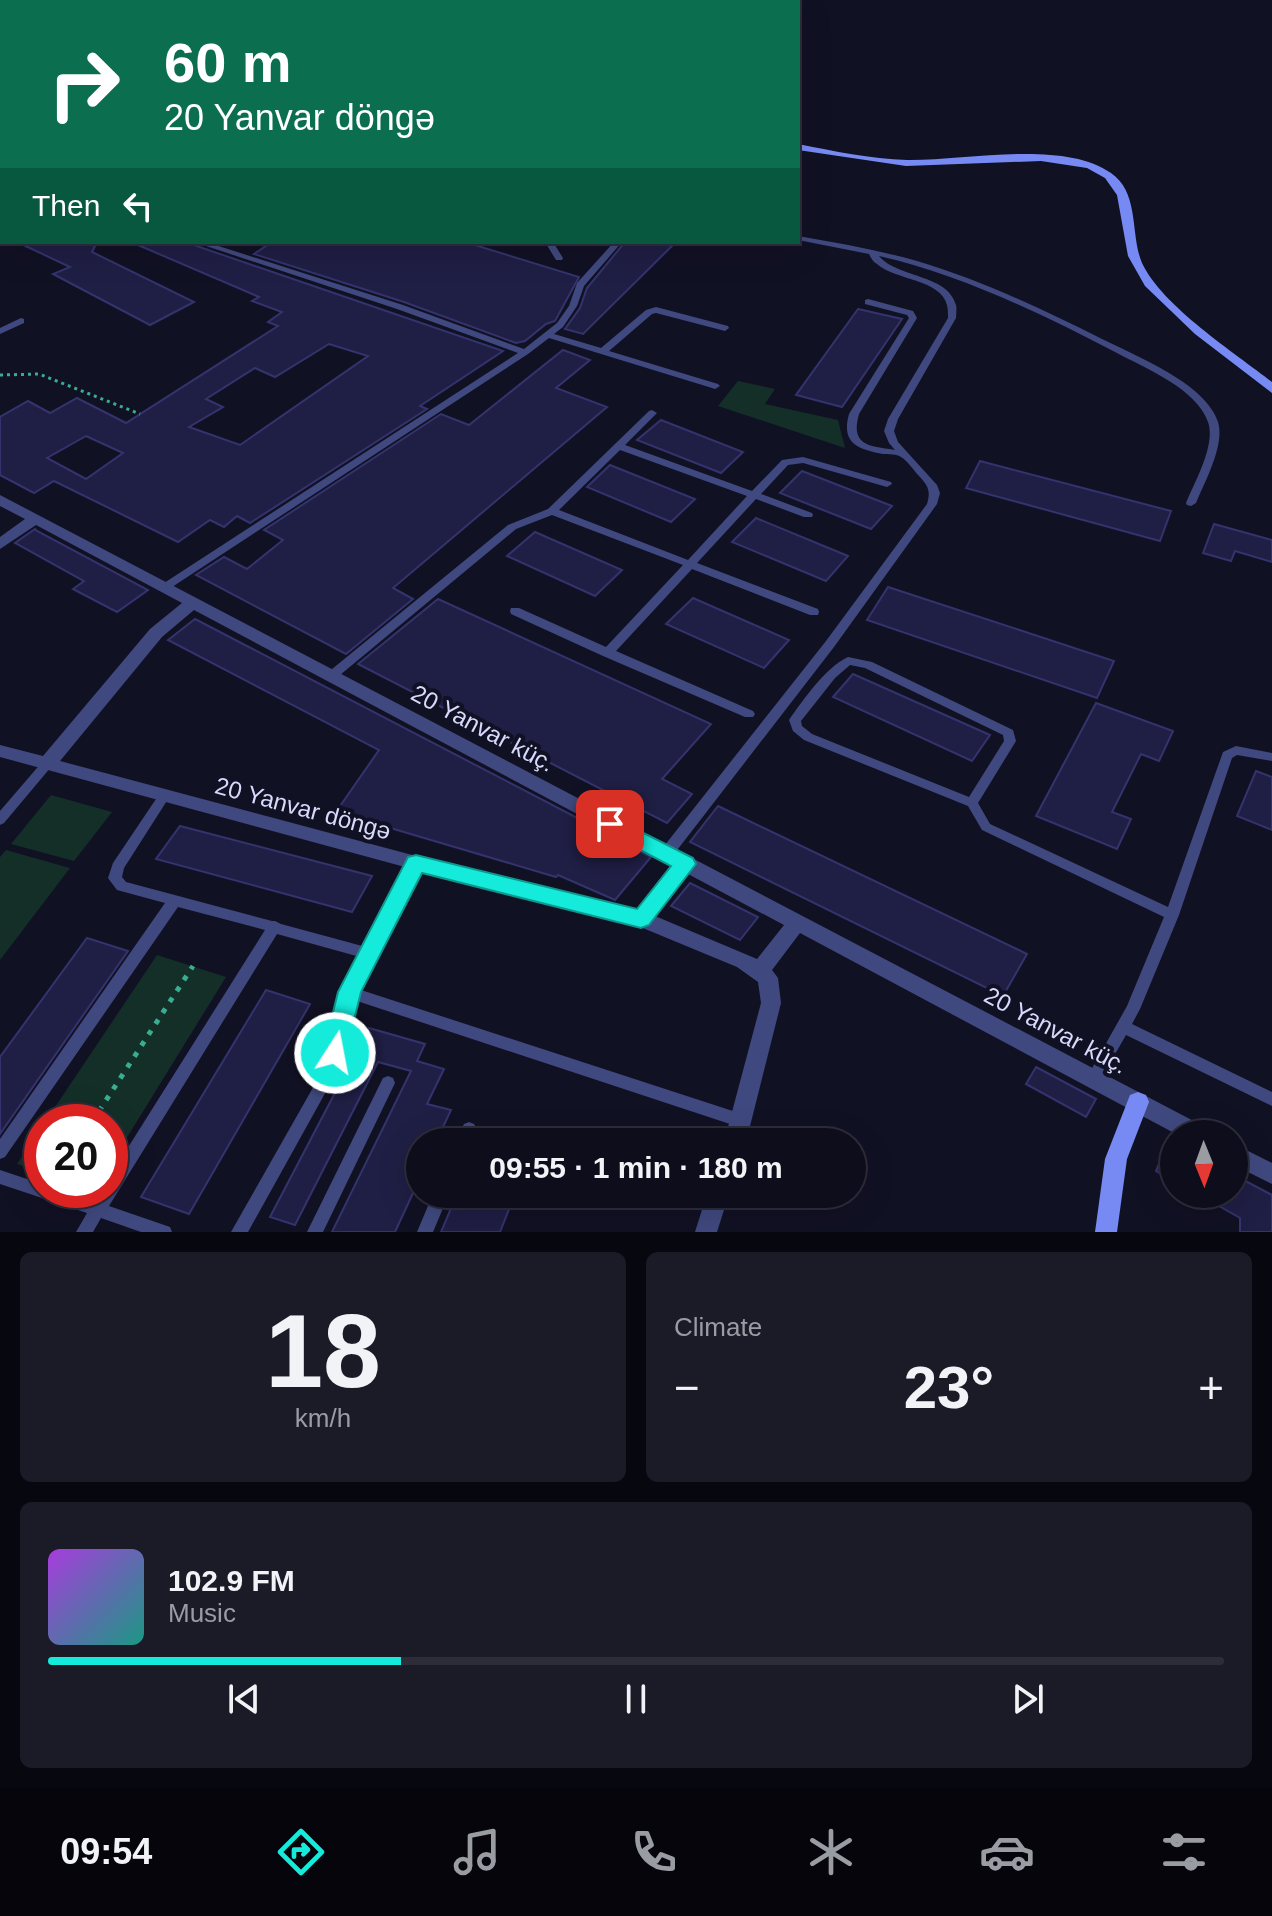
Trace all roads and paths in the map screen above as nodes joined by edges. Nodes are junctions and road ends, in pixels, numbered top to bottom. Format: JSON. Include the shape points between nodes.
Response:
{"nodes":[{"id":1,"x":800,"y":147,"type":"edge"},
{"id":2,"x":800,"y":238,"type":"edge"},
{"id":3,"x":204,"y":244,"type":"edge"},
{"id":4,"x":550,"y":244,"type":"edge"},
{"id":5,"x":616,"y":244,"type":"edge"},
{"id":6,"x":872,"y":253,"type":"junction"},
{"id":7,"x":559,"y":258,"type":"dead end"},
{"id":8,"x":868,"y":302,"type":"dead end"},
{"id":9,"x":21,"y":321,"type":"dead end"},
{"id":10,"x":725,"y":328,"type":"dead end"},
{"id":11,"x":0,"y":331,"type":"edge"},
{"id":12,"x":549,"y":335,"type":"junction"},
{"id":13,"x":525,"y":352,"type":"junction"},
{"id":14,"x":602,"y":352,"type":"junction"},
{"id":15,"x":0,"y":375,"type":"edge"},
{"id":16,"x":715,"y":386,"type":"dead end"},
{"id":17,"x":1272,"y":389,"type":"edge"},
{"id":18,"x":652,"y":413,"type":"dead end"},
{"id":19,"x":140,"y":414,"type":"dead end"},
{"id":20,"x":619,"y":446,"type":"junction"},
{"id":21,"x":905,"y":454,"type":"junction"},
{"id":22,"x":887,"y":484,"type":"dead end"},
{"id":23,"x":753,"y":496,"type":"junction"},
{"id":24,"x":0,"y":500,"type":"edge"},
{"id":25,"x":1191,"y":503,"type":"dead end"},
{"id":26,"x":552,"y":511,"type":"junction"},
{"id":27,"x":808,"y":515,"type":"dead end"},
{"id":28,"x":35,"y":519,"type":"junction"},
{"id":29,"x":0,"y":544,"type":"edge"},
{"id":30,"x":691,"y":565,"type":"junction"},
{"id":31,"x":165,"y":587,"type":"junction"},
{"id":32,"x":193,"y":602,"type":"junction"},
{"id":33,"x":515,"y":611,"type":"dead end"},
{"id":34,"x":814,"y":612,"type":"dead end"},
{"id":35,"x":607,"y":653,"type":"junction"},
{"id":36,"x":330,"y":677,"type":"junction"},
{"id":37,"x":749,"y":714,"type":"dead end"},
{"id":38,"x":0,"y":751,"type":"edge"},
{"id":39,"x":1272,"y":757,"type":"edge"},
{"id":40,"x":47,"y":764,"type":"junction"},
{"id":41,"x":164,"y":796,"type":"junction"},
{"id":42,"x":972,"y":803,"type":"junction"},
{"id":43,"x":0,"y":820,"type":"edge"},
{"id":44,"x":666,"y":854,"type":"junction"},
{"id":45,"x":416,"y":863,"type":"junction"},
{"id":46,"x":685,"y":864,"type":"junction"},
{"id":47,"x":175,"y":900,"type":"junction"},
{"id":48,"x":1172,"y":915,"type":"junction"},
{"id":49,"x":641,"y":919,"type":"junction"},
{"id":50,"x":797,"y":923,"type":"junction"},
{"id":51,"x":275,"y":926,"type":"junction"},
{"id":52,"x":368,"y":953,"type":"junction"},
{"id":53,"x":193,"y":966,"type":"dead end"},
{"id":54,"x":760,"y":970,"type":"junction"},
{"id":55,"x":349,"y":992,"type":"junction"},
{"id":56,"x":1124,"y":1027,"type":"junction"},
{"id":57,"x":1093,"y":1079,"type":"junction"},
{"id":58,"x":388,"y":1083,"type":"dead end"},
{"id":59,"x":1272,"y":1099,"type":"edge"},
{"id":60,"x":1138,"y":1102,"type":"junction"},
{"id":61,"x":104,"y":1104,"type":"edge"},
{"id":62,"x":1171,"y":1120,"type":"edge"},
{"id":63,"x":742,"y":1121,"type":"junction"},
{"id":64,"x":740,"y":1128,"type":"edge"},
{"id":65,"x":0,"y":1152,"type":"edge"},
{"id":66,"x":128,"y":1161,"type":"edge"},
{"id":67,"x":1248,"y":1161,"type":"edge"},
{"id":68,"x":1272,"y":1174,"type":"edge"},
{"id":69,"x":0,"y":1177,"type":"edge"},
{"id":70,"x":435,"y":1208,"type":"edge"},
{"id":71,"x":714,"y":1208,"type":"edge"},
{"id":72,"x":98,"y":1209,"type":"junction"},
{"id":73,"x":84,"y":1232,"type":"edge"},
{"id":74,"x":164,"y":1232,"type":"edge"},
{"id":75,"x":239,"y":1232,"type":"edge"},
{"id":76,"x":315,"y":1232,"type":"edge"},
{"id":77,"x":425,"y":1232,"type":"edge"},
{"id":78,"x":706,"y":1232,"type":"edge"},
{"id":79,"x":1106,"y":1232,"type":"edge"}],
"edges":[{"from":1,"to":17,"type":"street","via":[[904,163],[1052,159],[1103,172],[1122,192],[1133,253],[1147,279]]},
{"from":2,"to":6,"type":"lane"},
{"from":3,"to":13,"type":"lane"},
{"from":4,"to":7,"type":"lane"},
{"from":5,"to":12,"type":"lane","via":[[589,273],[573,306]]},
{"from":6,"to":21,"type":"lane","via":[[879,262],[938,288],[954,306],[889,431]]},
{"from":6,"to":25,"type":"lane","via":[[997,294],[1148,366],[1196,395],[1216,427]]},
{"from":8,"to":21,"type":"lane","via":[[913,318],[854,414],[850,434],[865,446]]},
{"from":9,"to":11,"type":"lane"},
{"from":10,"to":14,"type":"lane","via":[[656,310]]},
{"from":12,"to":13,"type":"lane"},
{"from":12,"to":14,"type":"lane"},
{"from":13,"to":31,"type":"lane"},
{"from":14,"to":16,"type":"lane"},
{"from":15,"to":19,"type":"path","via":[[39,374]]},
{"from":18,"to":20,"type":"lane"},
{"from":20,"to":23,"type":"lane"},
{"from":20,"to":26,"type":"lane"},
{"from":21,"to":44,"type":"lane","via":[[932,485],[932,504]]},
{"from":22,"to":23,"type":"lane","via":[[796,460],[776,468]]},
{"from":23,"to":27,"type":"lane"},
{"from":23,"to":30,"type":"lane"},
{"from":24,"to":28,"type":"street","name":"20 Yanvar küç."},
{"from":26,"to":30,"type":"lane"},
{"from":26,"to":36,"type":"lane","via":[[512,527]]},
{"from":28,"to":29,"type":"street"},
{"from":28,"to":31,"type":"street","name":"20 Yanvar küç."},
{"from":30,"to":34,"type":"lane"},
{"from":30,"to":35,"type":"lane"},
{"from":31,"to":32,"type":"street","name":"20 Yanvar küç."},
{"from":32,"to":36,"type":"street","name":"20 Yanvar küç."},
{"from":32,"to":40,"type":"street","via":[[156,633]]},
{"from":33,"to":35,"type":"lane"},
{"from":35,"to":37,"type":"lane"},
{"from":36,"to":44,"type":"street","name":"20 Yanvar küç."},
{"from":38,"to":40,"type":"street","name":"20 Yanvar döngə"},
{"from":39,"to":48,"type":"lane","via":[[1236,750],[1227,755]]},
{"from":40,"to":41,"type":"street","name":"20 Yanvar döngə"},
{"from":40,"to":43,"type":"lane"},
{"from":41,"to":45,"type":"street","name":"20 Yanvar döngə"},
{"from":41,"to":47,"type":"lane","via":[[115,878],[122,886]]},
{"from":42,"to":42,"type":"lane","via":[[808,737],[795,720],[848,661],[868,665],[1009,733],[1010,741]]},
{"from":42,"to":48,"type":"lane","via":[[986,827]]},
{"from":44,"to":46,"type":"street","name":"20 Yanvar küç."},
{"from":45,"to":49,"type":"street","name":"20 Yanvar döngə"},
{"from":45,"to":52,"type":"lane"},
{"from":46,"to":49,"type":"street"},
{"from":46,"to":50,"type":"street","name":"20 Yanvar küç."},
{"from":47,"to":51,"type":"lane"},
{"from":47,"to":65,"type":"lane"},
{"from":48,"to":56,"type":"lane"},
{"from":49,"to":54,"type":"street","name":"20 Yanvar döngə"},
{"from":50,"to":54,"type":"street"},
{"from":50,"to":57,"type":"street","name":"20 Yanvar küç."},
{"from":51,"to":52,"type":"lane"},
{"from":51,"to":66,"type":"lane"},
{"from":52,"to":55,"type":"lane"},
{"from":53,"to":61,"type":"path"},
{"from":54,"to":63,"type":"street","via":[[768,978],[771,1003]]},
{"from":55,"to":63,"type":"lane"},
{"from":55,"to":75,"type":"lane","via":[[326,1079]]},
{"from":56,"to":57,"type":"lane"},
{"from":56,"to":59,"type":"lane"},
{"from":57,"to":60,"type":"street","name":"20 Yanvar küç."},
{"from":58,"to":76,"type":"lane"},
{"from":60,"to":62,"type":"street","name":"20 Yanvar küç."},
{"from":60,"to":79,"type":"street","via":[[1116,1159]]},
{"from":63,"to":64,"type":"street"},
{"from":67,"to":68,"type":"street"},
{"from":69,"to":72,"type":"lane"},
{"from":70,"to":77,"type":"lane"},
{"from":71,"to":78,"type":"street"},
{"from":72,"to":73,"type":"lane"},
{"from":72,"to":74,"type":"lane"}]}
